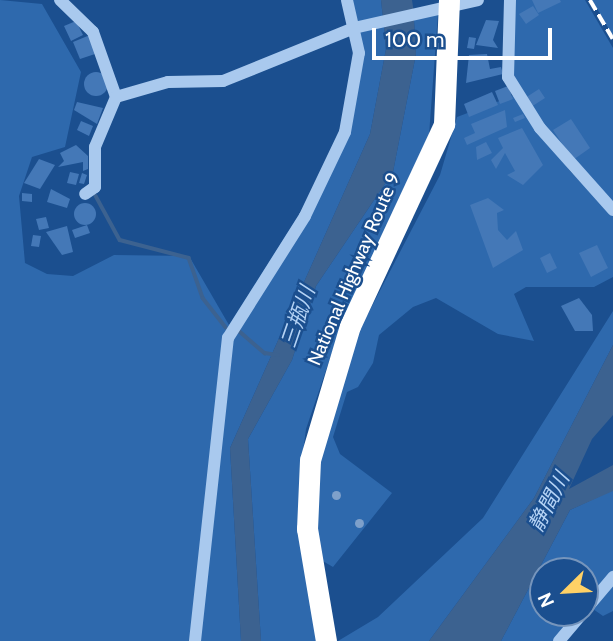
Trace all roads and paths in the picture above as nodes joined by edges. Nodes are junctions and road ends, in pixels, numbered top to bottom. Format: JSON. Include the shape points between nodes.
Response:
{"nodes":[{"id":1,"x":60,"y":0,"type":"edge"},
{"id":2,"x":347,"y":0,"type":"edge"},
{"id":3,"x":478,"y":0,"type":"edge"},
{"id":4,"x":510,"y":0,"type":"edge"},
{"id":5,"x":446,"y":6,"type":"edge"},
{"id":6,"x":354,"y":29,"type":"junction"},
{"id":7,"x":116,"y":97,"type":"junction"},
{"id":8,"x":85,"y":194,"type":"dead end"},
{"id":9,"x":613,"y":210,"type":"edge"},
{"id":10,"x":613,"y":577,"type":"edge"},
{"id":11,"x":195,"y":641,"type":"edge"},
{"id":12,"x":326,"y":641,"type":"edge"},
{"id":13,"x":559,"y":641,"type":"edge"}],
"edges":[{"from":1,"to":7,"type":"street","via":[[93,32]]},
{"from":2,"to":6,"type":"street"},
{"from":3,"to":5,"type":"street"},
{"from":4,"to":9,"type":"street","via":[[508,77],[540,128]]},
{"from":5,"to":6,"type":"street"},
{"from":5,"to":12,"type":"highway","name":"National Highway Route 9","via":[[444,124],[350,326],[310,460],[307,529]]},
{"from":6,"to":7,"type":"street","via":[[223,81],[168,82]]},
{"from":6,"to":11,"type":"street","via":[[357,83],[345,132],[305,216],[228,338]]},
{"from":7,"to":8,"type":"street","via":[[95,147],[95,187]]},
{"from":10,"to":13,"type":"street"}]}
